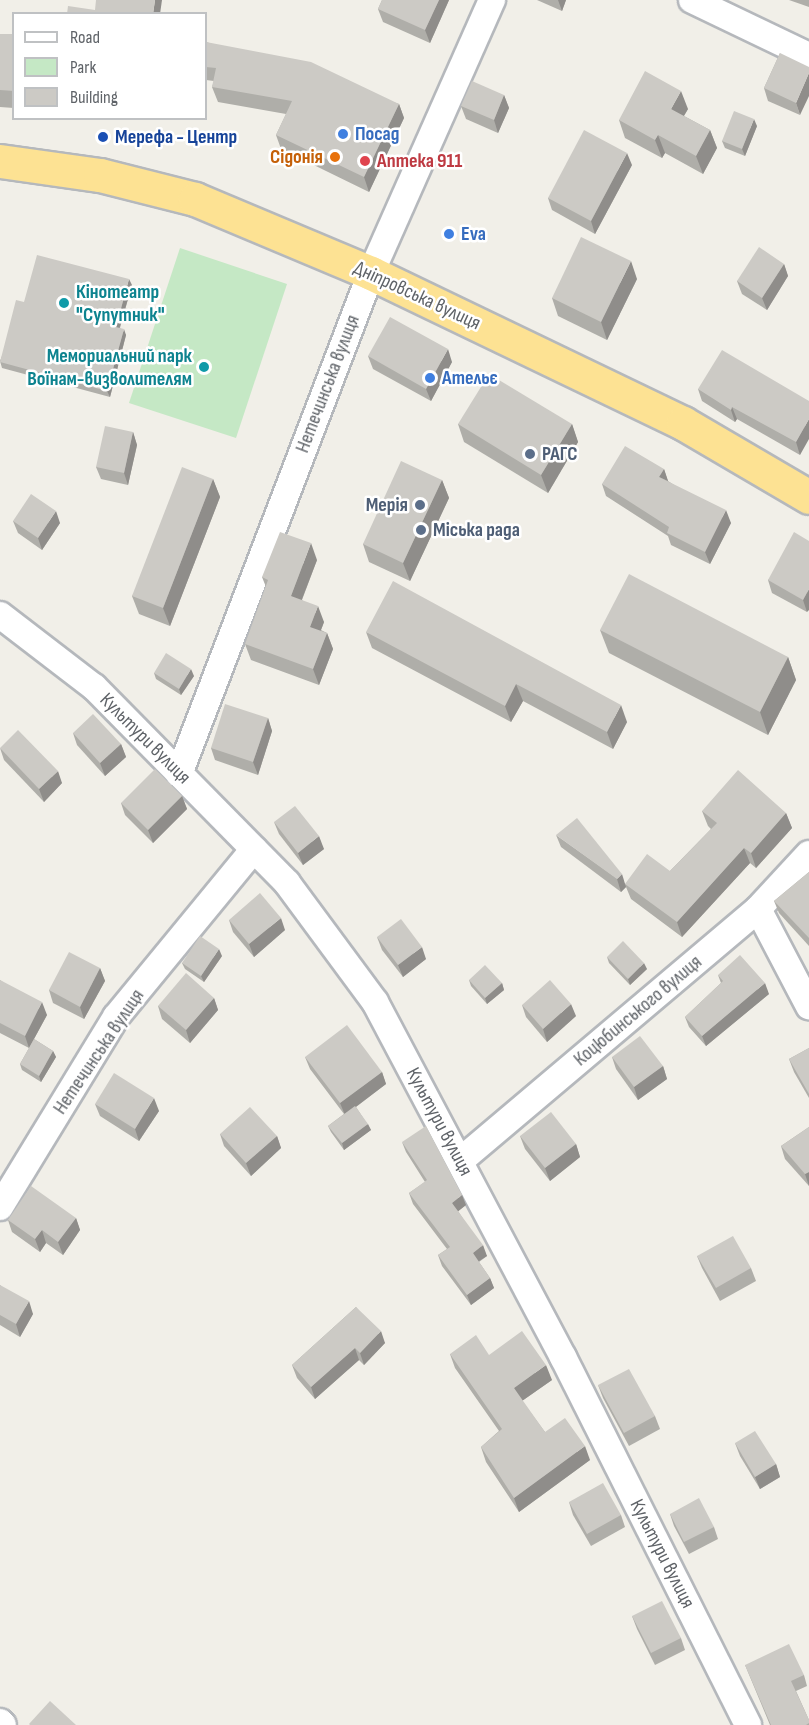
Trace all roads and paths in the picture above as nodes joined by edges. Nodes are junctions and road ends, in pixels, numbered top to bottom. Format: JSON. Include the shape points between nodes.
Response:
{"nodes":[{"id":1,"x":492,"y":0,"type":"edge"},
{"id":2,"x":692,"y":0,"type":"edge"},
{"id":3,"x":809,"y":56,"type":"edge"},
{"id":4,"x":0,"y":161,"type":"edge"},
{"id":5,"x":371,"y":273,"type":"junction"},
{"id":6,"x":809,"y":497,"type":"edge"},
{"id":7,"x":0,"y":615,"type":"edge"},
{"id":8,"x":179,"y":774,"type":"junction"},
{"id":9,"x":254,"y":849,"type":"junction"},
{"id":10,"x":809,"y":854,"type":"edge"},
{"id":11,"x":758,"y":909,"type":"junction"},
{"id":12,"x":809,"y":1006,"type":"edge"},
{"id":13,"x":460,"y":1161,"type":"junction"},
{"id":14,"x":0,"y":1207,"type":"edge"},
{"id":15,"x":0,"y":1722,"type":"edge"},
{"id":16,"x":3,"y":1725,"type":"edge"},
{"id":17,"x":748,"y":1725,"type":"edge"}],
"edges":[{"from":1,"to":5,"type":"street","name":"Нетечинська вулиця"},
{"from":2,"to":3,"type":"street"},
{"from":4,"to":5,"type":"highway","name":"Дніпровська вулиця","via":[[100,175],[195,199]]},
{"from":5,"to":6,"type":"highway","name":"Дніпровська вулиця","via":[[683,423]]},
{"from":5,"to":8,"type":"street","name":"Нетечинська вулиця"},
{"from":7,"to":8,"type":"street","name":"Культури вулиця","via":[[93,687]]},
{"from":8,"to":9,"type":"street","name":"Культури вулиця"},
{"from":9,"to":13,"type":"street","name":"Культури вулиця","via":[[287,884],[375,1002]]},
{"from":9,"to":14,"type":"street","name":"Нетечинська вулиця","via":[[116,1017]]},
{"from":10,"to":11,"type":"street","name":"Коцюбинського вулиця"},
{"from":11,"to":12,"type":"street"},
{"from":11,"to":13,"type":"street","name":"Коцюбинського вулиця"},
{"from":13,"to":17,"type":"street","name":"Культури вулиця"},
{"from":15,"to":16,"type":"street"}]}
